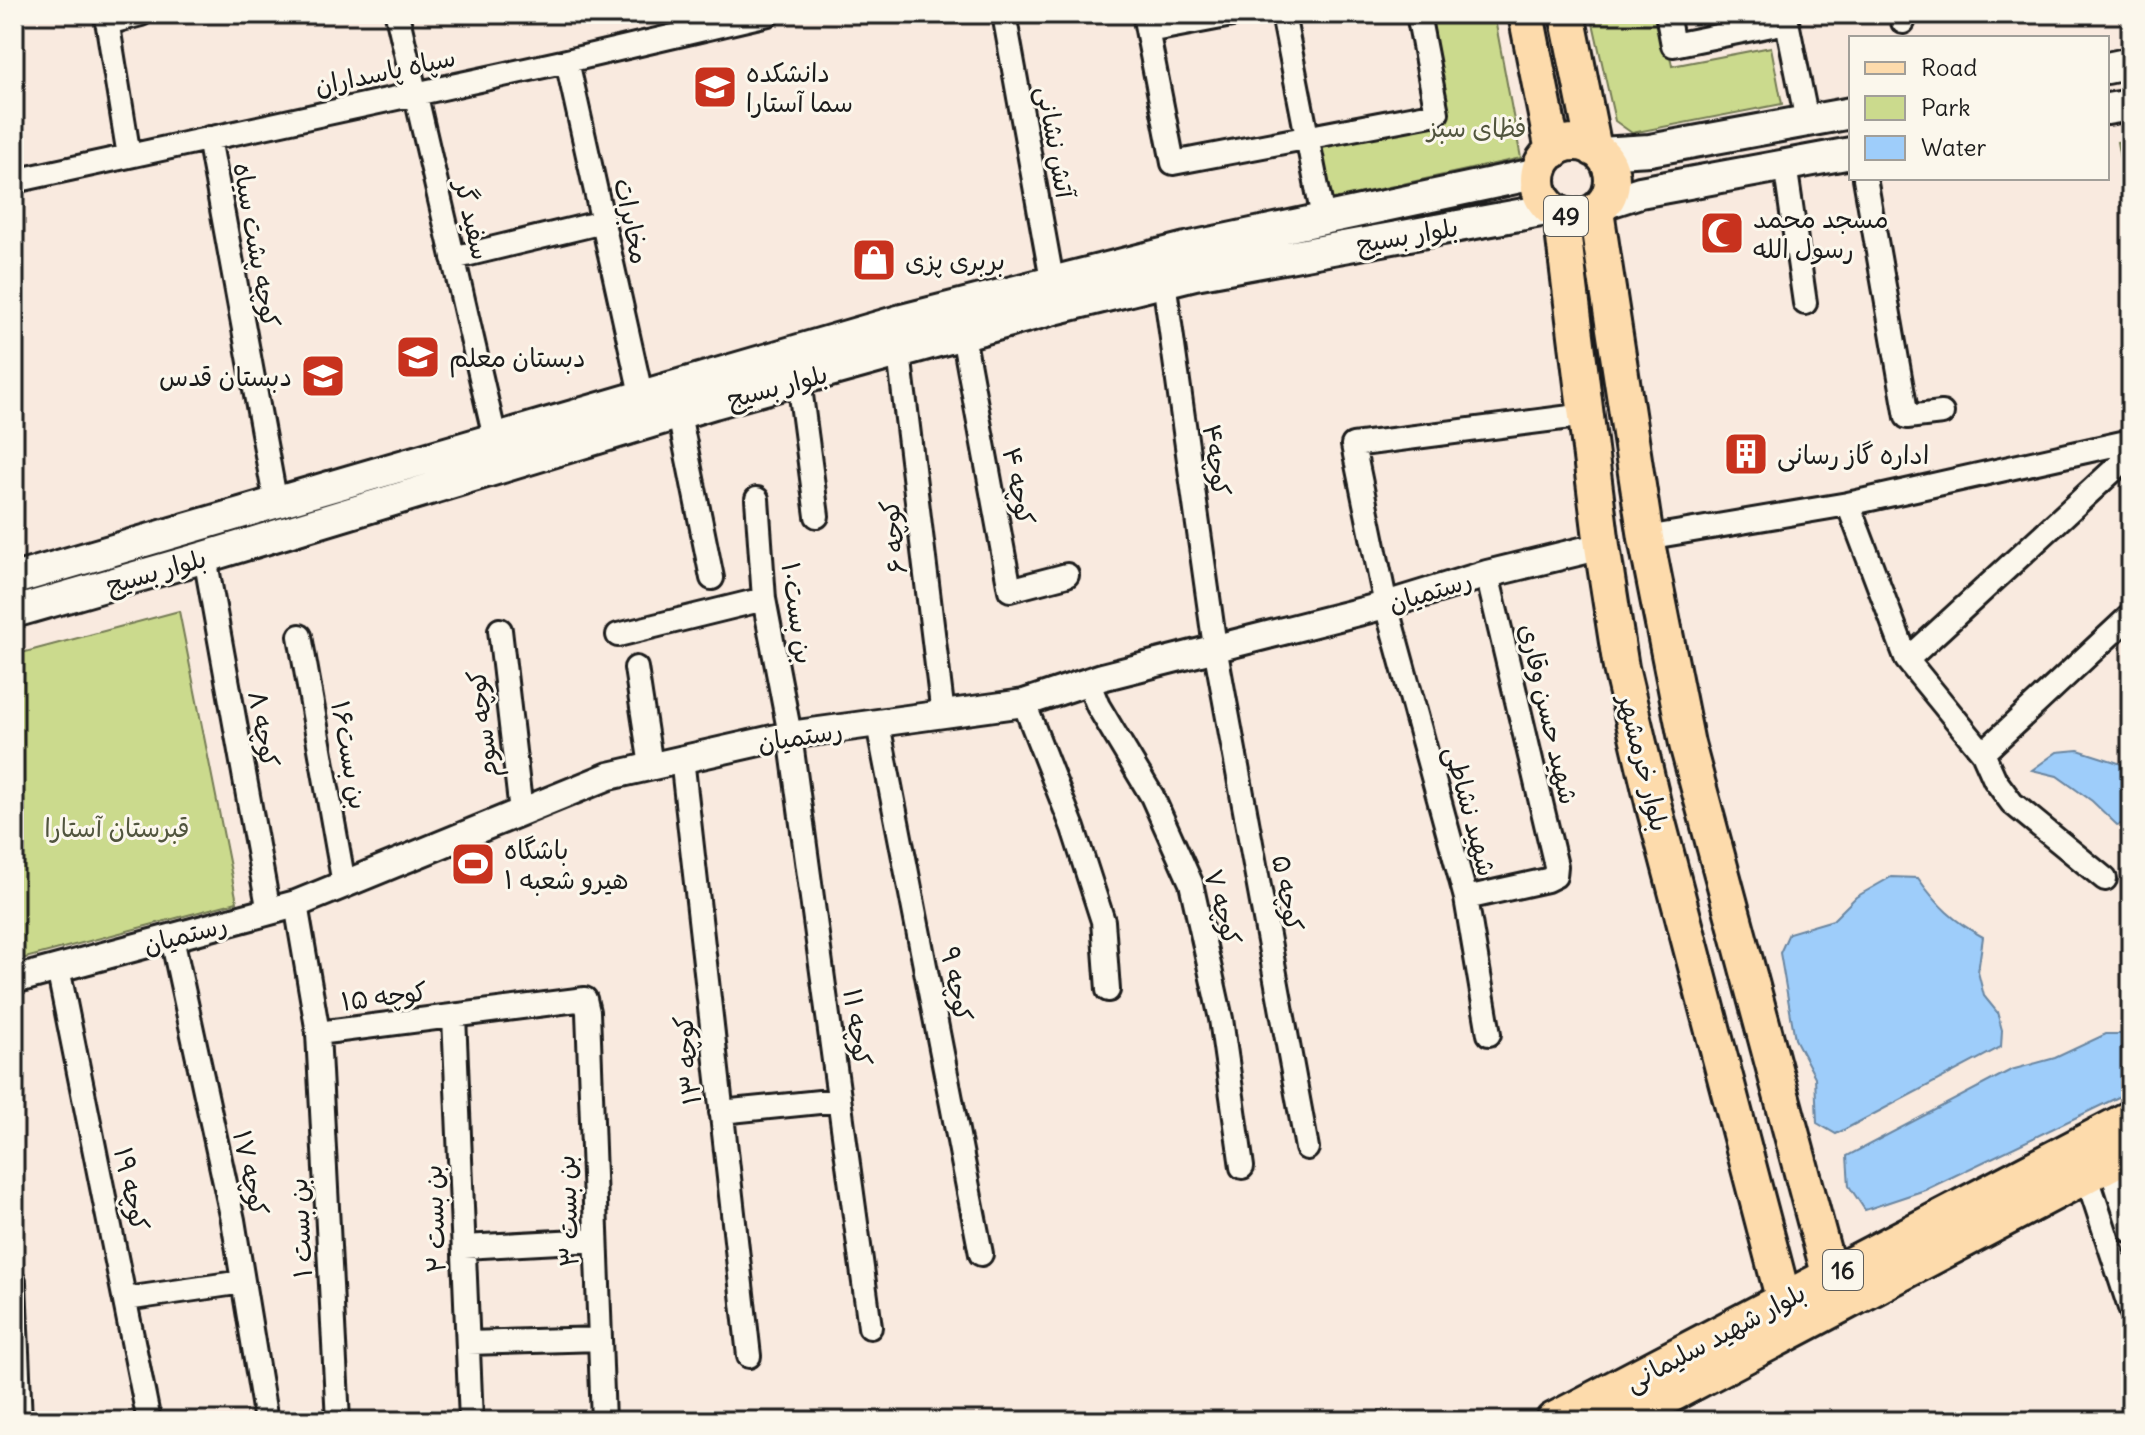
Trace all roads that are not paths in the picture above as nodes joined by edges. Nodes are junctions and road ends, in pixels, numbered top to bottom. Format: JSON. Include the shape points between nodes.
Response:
{"nodes":[{"id":1,"x":141,"y":14,"type":"edge"},
{"id":2,"x":397,"y":14,"type":"edge"},
{"id":3,"x":768,"y":14,"type":"edge"},
{"id":4,"x":1004,"y":14,"type":"edge"},
{"id":5,"x":1237,"y":14,"type":"edge"},
{"id":6,"x":1283,"y":14,"type":"edge"},
{"id":7,"x":1418,"y":14,"type":"edge"},
{"id":8,"x":1526,"y":14,"type":"edge"},
{"id":9,"x":1567,"y":14,"type":"edge"},
{"id":10,"x":1667,"y":14,"type":"edge"},
{"id":11,"x":106,"y":18,"type":"edge"},
{"id":12,"x":1787,"y":18,"type":"edge"},
{"id":13,"x":1146,"y":22,"type":"edge"},
{"id":14,"x":685,"y":23,"type":"edge"},
{"id":15,"x":567,"y":61,"type":"junction"},
{"id":16,"x":2131,"y":63,"type":"edge"},
{"id":17,"x":2109,"y":68,"type":"edge"},
{"id":18,"x":415,"y":93,"type":"junction"},
{"id":19,"x":2131,"y":105,"type":"edge"},
{"id":20,"x":2109,"y":109,"type":"edge"},
{"id":21,"x":1849,"y":113,"type":"edge"},
{"id":22,"x":1807,"y":121,"type":"junction"},
{"id":23,"x":209,"y":138,"type":"junction"},
{"id":24,"x":1307,"y":138,"type":"junction"},
{"id":25,"x":1597,"y":151,"type":"junction"},
{"id":26,"x":1849,"y":153,"type":"edge"},
{"id":27,"x":129,"y":156,"type":"junction"},
{"id":28,"x":1546,"y":162,"type":"junction"},
{"id":29,"x":1785,"y":164,"type":"junction"},
{"id":30,"x":1865,"y":180,"type":"edge"},
{"id":31,"x":14,"y":181,"type":"edge"},
{"id":32,"x":1600,"y":208,"type":"junction"},
{"id":33,"x":1557,"y":212,"type":"junction"},
{"id":34,"x":1323,"y":218,"type":"junction"},
{"id":35,"x":603,"y":222,"type":"junction"},
{"id":36,"x":453,"y":258,"type":"junction"},
{"id":37,"x":1164,"y":281,"type":"junction"},
{"id":38,"x":1053,"y":295,"type":"junction"},
{"id":39,"x":1805,"y":303,"type":"dead end"},
{"id":40,"x":963,"y":335,"type":"junction"},
{"id":41,"x":899,"y":353,"type":"junction"},
{"id":42,"x":799,"y":380,"type":"junction"},
{"id":43,"x":641,"y":394,"type":"junction"},
{"id":44,"x":1942,"y":413,"type":"dead end"},
{"id":45,"x":679,"y":414,"type":"junction"},
{"id":46,"x":1586,"y":415,"type":"junction"},
{"id":47,"x":495,"y":438,"type":"junction"},
{"id":48,"x":2131,"y":441,"type":"edge"},
{"id":49,"x":2131,"y":454,"type":"edge"},
{"id":50,"x":502,"y":467,"type":"junction"},
{"id":51,"x":757,"y":499,"type":"dead end"},
{"id":52,"x":276,"y":504,"type":"junction"},
{"id":53,"x":1848,"y":504,"type":"junction"},
{"id":54,"x":817,"y":516,"type":"dead end"},
{"id":55,"x":1646,"y":538,"type":"junction"},
{"id":56,"x":1602,"y":546,"type":"junction"},
{"id":57,"x":205,"y":557,"type":"junction"},
{"id":58,"x":1487,"y":574,"type":"junction"},
{"id":59,"x":1067,"y":575,"type":"dead end"},
{"id":60,"x":712,"y":578,"type":"dead end"},
{"id":61,"x":14,"y":579,"type":"edge"},
{"id":62,"x":764,"y":599,"type":"junction"},
{"id":63,"x":1386,"y":605,"type":"junction"},
{"id":64,"x":14,"y":612,"type":"edge"},
{"id":65,"x":2131,"y":615,"type":"edge"},
{"id":66,"x":500,"y":630,"type":"dead end"},
{"id":67,"x":618,"y":635,"type":"dead end"},
{"id":68,"x":300,"y":636,"type":"dead end"},
{"id":69,"x":1215,"y":647,"type":"junction"},
{"id":70,"x":1907,"y":660,"type":"junction"},
{"id":71,"x":636,"y":668,"type":"dead end"},
{"id":72,"x":1088,"y":681,"type":"junction"},
{"id":73,"x":1024,"y":703,"type":"junction"},
{"id":74,"x":943,"y":715,"type":"junction"},
{"id":75,"x":878,"y":724,"type":"junction"},
{"id":76,"x":790,"y":735,"type":"junction"},
{"id":77,"x":1983,"y":753,"type":"junction"},
{"id":78,"x":682,"y":758,"type":"junction"},
{"id":79,"x":651,"y":766,"type":"junction"},
{"id":80,"x":521,"y":812,"type":"junction"},
{"id":81,"x":2105,"y":879,"type":"dead end"},
{"id":82,"x":344,"y":884,"type":"junction"},
{"id":83,"x":1466,"y":898,"type":"junction"},
{"id":84,"x":296,"y":904,"type":"junction"},
{"id":85,"x":269,"y":912,"type":"junction"},
{"id":86,"x":172,"y":938,"type":"junction"},
{"id":87,"x":58,"y":968,"type":"junction"},
{"id":88,"x":14,"y":980,"type":"edge"},
{"id":89,"x":1108,"y":990,"type":"dead end"},
{"id":90,"x":585,"y":999,"type":"joint"},
{"id":91,"x":454,"y":1016,"type":"junction"},
{"id":92,"x":318,"y":1033,"type":"junction"},
{"id":93,"x":1489,"y":1034,"type":"dead end"},
{"id":94,"x":839,"y":1100,"type":"junction"},
{"id":95,"x":721,"y":1112,"type":"junction"},
{"id":96,"x":2131,"y":1119,"type":"edge"},
{"id":97,"x":1307,"y":1148,"type":"dead end"},
{"id":98,"x":2108,"y":1162,"type":"edge"},
{"id":99,"x":1242,"y":1167,"type":"dead end"},
{"id":100,"x":2131,"y":1231,"type":"edge"},
{"id":101,"x":596,"y":1240,"type":"junction"},
{"id":102,"x":464,"y":1247,"type":"junction"},
{"id":103,"x":981,"y":1254,"type":"dead end"},
{"id":104,"x":1830,"y":1277,"type":"junction"},
{"id":105,"x":14,"y":1282,"type":"edge"},
{"id":106,"x":243,"y":1282,"type":"junction"},
{"id":107,"x":126,"y":1299,"type":"junction"},
{"id":108,"x":1784,"y":1301,"type":"junction"},
{"id":109,"x":2131,"y":1311,"type":"edge"},
{"id":110,"x":870,"y":1327,"type":"dead end"},
{"id":111,"x":600,"y":1339,"type":"junction"},
{"id":112,"x":468,"y":1343,"type":"junction"},
{"id":113,"x":749,"y":1356,"type":"dead end"},
{"id":114,"x":20,"y":1421,"type":"edge"},
{"id":115,"x":149,"y":1421,"type":"edge"},
{"id":116,"x":266,"y":1421,"type":"edge"},
{"id":117,"x":338,"y":1421,"type":"edge"},
{"id":118,"x":471,"y":1421,"type":"edge"},
{"id":119,"x":603,"y":1421,"type":"edge"},
{"id":120,"x":1554,"y":1421,"type":"edge"},
{"id":121,"x":1619,"y":1421,"type":"edge"}],
"edges":[{"from":1,"to":11,"type":"street"},
{"from":2,"to":18,"type":"street","name":"سفید گر"},
{"from":3,"to":14,"type":"street","name":"سپاه پاسداران"},
{"from":4,"to":38,"type":"street","name":"آتش نشانی"},
{"from":5,"to":13,"type":"street"},
{"from":6,"to":24,"type":"street"},
{"from":7,"to":24,"type":"street","via":[[1437,113]]},
{"from":8,"to":28,"type":"main road"},
{"from":9,"to":25,"type":"main road"},
{"from":10,"to":12,"type":"street","via":[[1673,45]]},
{"from":11,"to":27,"type":"street"},
{"from":12,"to":22,"type":"street"},
{"from":13,"to":24,"type":"street","via":[[1173,163]]},
{"from":14,"to":15,"type":"street","name":"سپاه پاسداران"},
{"from":15,"to":18,"type":"street","name":"سپاه پاسداران"},
{"from":15,"to":35,"type":"street","name":"مخابرات"},
{"from":16,"to":17,"type":"main road"},
{"from":18,"to":23,"type":"street","name":"سپاه پاسداران"},
{"from":18,"to":36,"type":"street","name":"سفید گر"},
{"from":19,"to":20,"type":"main road"},
{"from":21,"to":22,"type":"main road","number":"49"},
{"from":22,"to":25,"type":"main road","number":"49","via":[[1650,150]]},
{"from":23,"to":27,"type":"street","name":"سپاه پاسداران"},
{"from":23,"to":52,"type":"street","name":"کوچه پشت سیاه"},
{"from":24,"to":34,"type":"street"},
{"from":25,"to":28,"type":"main road","number":"49","via":[[1574,144]]},
{"from":25,"to":32,"type":"main road","number":"49","via":[[1607,162],[1612,183]]},
{"from":26,"to":29,"type":"main road","number":"49"},
{"from":27,"to":31,"type":"street","name":"سپاه پاسداران"},
{"from":28,"to":33,"type":"main road","number":"49","via":[[1541,193]]},
{"from":28,"to":34,"type":"main road","name":"بلوار بسیج","number":"49"},
{"from":29,"to":32,"type":"main road","number":"49","via":[[1640,192]]},
{"from":29,"to":39,"type":"street"},
{"from":30,"to":44,"type":"street","via":[[1907,417]]},
{"from":32,"to":33,"type":"main road","number":"49","via":[[1585,216]]},
{"from":32,"to":55,"type":"main road","name":"بلوار خرمشهر"},
{"from":33,"to":37,"type":"main road","name":"بلوار بسیج","number":"49"},
{"from":33,"to":46,"type":"main road","name":"بلوار خرمشهر"},
{"from":34,"to":38,"type":"main road","name":"بلوار بسیج","number":"49"},
{"from":35,"to":36,"type":"street"},
{"from":35,"to":43,"type":"street","name":"مخابرات"},
{"from":36,"to":47,"type":"street","name":"سفید گر"},
{"from":37,"to":38,"type":"main road","name":"بلوار بسیج","number":"49"},
{"from":37,"to":69,"type":"street","name":"کوچه۴"},
{"from":38,"to":40,"type":"main road","name":"بلوار بسیج","number":"49"},
{"from":38,"to":43,"type":"main road","name":"بلوار بسیج","number":"49"},
{"from":40,"to":41,"type":"main road","name":"بلوار بسیج","number":"49"},
{"from":40,"to":59,"type":"street","name":"کوچه ۴","via":[[1010,590]]},
{"from":41,"to":42,"type":"main road","name":"بلوار بسیج","number":"49"},
{"from":41,"to":74,"type":"street","name":"کوچه ۶"},
{"from":42,"to":45,"type":"main road","name":"بلوار بسیج","number":"49"},
{"from":42,"to":54,"type":"street"},
{"from":43,"to":47,"type":"main road","name":"بلوار بسیج","number":"49"},
{"from":45,"to":50,"type":"main road","name":"بلوار بسیج","number":"49"},
{"from":45,"to":60,"type":"street"},
{"from":46,"to":56,"type":"main road","name":"بلوار خرمشهر"},
{"from":46,"to":63,"type":"street","name":"شهید نشاطی","via":[[1353,445]]},
{"from":47,"to":50,"type":"main road"},
{"from":47,"to":52,"type":"main road","name":"بلوار بسیج","number":"49"},
{"from":48,"to":53,"type":"street"},
{"from":49,"to":70,"type":"street"},
{"from":50,"to":57,"type":"main road","name":"بلوار بسیج","number":"49"},
{"from":51,"to":62,"type":"street","name":"بن بست۱۰"},
{"from":52,"to":61,"type":"main road","name":"بلوار بسیج","number":"49"},
{"from":53,"to":55,"type":"street"},
{"from":53,"to":70,"type":"street"},
{"from":55,"to":56,"type":"main road"},
{"from":55,"to":104,"type":"main road","name":"بلوار خرمشهر","via":[[1687,744]]},
{"from":56,"to":58,"type":"street","name":"رستمیان"},
{"from":56,"to":108,"type":"main road","name":"بلوار خرمشهر","via":[[1621,668],[1654,807]]},
{"from":57,"to":64,"type":"main road","name":"بلوار بسیج","number":"49"},
{"from":57,"to":85,"type":"street","name":"کوچه ۸"},
{"from":58,"to":63,"type":"street","name":"رستمیان"},
{"from":58,"to":83,"type":"street","name":"شهید حسن وقاری","via":[[1556,866],[1555,876],[1547,880]]},
{"from":62,"to":67,"type":"street"},
{"from":62,"to":76,"type":"street","name":"بن بست۱۰"},
{"from":63,"to":69,"type":"street","name":"رستمیان"},
{"from":63,"to":83,"type":"street","name":"شهید نشاطی"},
{"from":65,"to":77,"type":"street"},
{"from":66,"to":80,"type":"street","name":"کوچه سوم"},
{"from":68,"to":82,"type":"street","name":"بن بست۱۶"},
{"from":69,"to":72,"type":"street","name":"رستمیان"},
{"from":69,"to":97,"type":"street","name":"کوچه ۵"},
{"from":70,"to":77,"type":"street"},
{"from":71,"to":79,"type":"street"},
{"from":72,"to":73,"type":"street","name":"رستمیان"},
{"from":72,"to":99,"type":"street","name":"کوچه ۷","via":[[1152,796],[1191,883],[1221,1019]]},
{"from":73,"to":74,"type":"street","name":"رستمیان"},
{"from":73,"to":89,"type":"street","via":[[1103,921]]},
{"from":74,"to":75,"type":"street","name":"رستمیان"},
{"from":75,"to":76,"type":"street","name":"رستمیان"},
{"from":75,"to":103,"type":"street","name":"کوچه ۹"},
{"from":76,"to":78,"type":"street","name":"رستمیان"},
{"from":76,"to":94,"type":"street","name":"کوچه ۱۱"},
{"from":77,"to":81,"type":"street","via":[[2012,803]]},
{"from":78,"to":79,"type":"street","name":"رستمیان"},
{"from":78,"to":95,"type":"street","name":"کوچه ۱۳"},
{"from":79,"to":80,"type":"street","name":"رستمیان","via":[[609,776]]},
{"from":80,"to":82,"type":"street","name":"رستمیان"},
{"from":82,"to":84,"type":"street","name":"رستمیان"},
{"from":83,"to":93,"type":"street","name":"شهید نشاطی"},
{"from":84,"to":85,"type":"street","name":"رستمیان"},
{"from":84,"to":92,"type":"street","name":"کوچه ۱۵"},
{"from":85,"to":86,"type":"street","name":"رستمیان"},
{"from":86,"to":87,"type":"street","name":"رستمیان"},
{"from":86,"to":106,"type":"street","name":"کوچه ۱۷"},
{"from":87,"to":88,"type":"street","name":"رستمیان"},
{"from":87,"to":107,"type":"street","name":"کوچه ۱۹"},
{"from":90,"to":91,"type":"street","name":"کوچه ۱۵"},
{"from":90,"to":101,"type":"street","name":"بن بست ۳"},
{"from":91,"to":92,"type":"street","name":"کوچه ۱۵"},
{"from":91,"to":102,"type":"street","name":"بن بست ۲"},
{"from":92,"to":117,"type":"street","name":"بن بست ۱"},
{"from":94,"to":95,"type":"street"},
{"from":94,"to":110,"type":"street","name":"کوچه ۱۱"},
{"from":95,"to":113,"type":"street","name":"کوچه ۱۳"},
{"from":96,"to":104,"type":"highway","name":"بلوار شهید سلیمانی","number":"16"},
{"from":98,"to":100,"type":"street"},
{"from":98,"to":109,"type":"street"},
{"from":98,"to":121,"type":"highway","name":"بلوار شهید سلیمانی","number":"16"},
{"from":101,"to":102,"type":"street"},
{"from":101,"to":111,"type":"street","name":"بن بست ۳"},
{"from":102,"to":112,"type":"street","name":"بن بست ۲"},
{"from":104,"to":108,"type":"highway","name":"بلوار شهید سلیمانی","number":"16"},
{"from":105,"to":114,"type":"street"},
{"from":106,"to":107,"type":"street"},
{"from":106,"to":116,"type":"street","name":"کوچه ۱۷"},
{"from":107,"to":115,"type":"street","name":"کوچه ۱۹"},
{"from":108,"to":120,"type":"highway","name":"بلوار شهید سلیمانی","number":"16"},
{"from":111,"to":112,"type":"street"},
{"from":111,"to":119,"type":"street","name":"بن بست ۳"},
{"from":112,"to":118,"type":"street","name":"بن بست ۲"}]}
